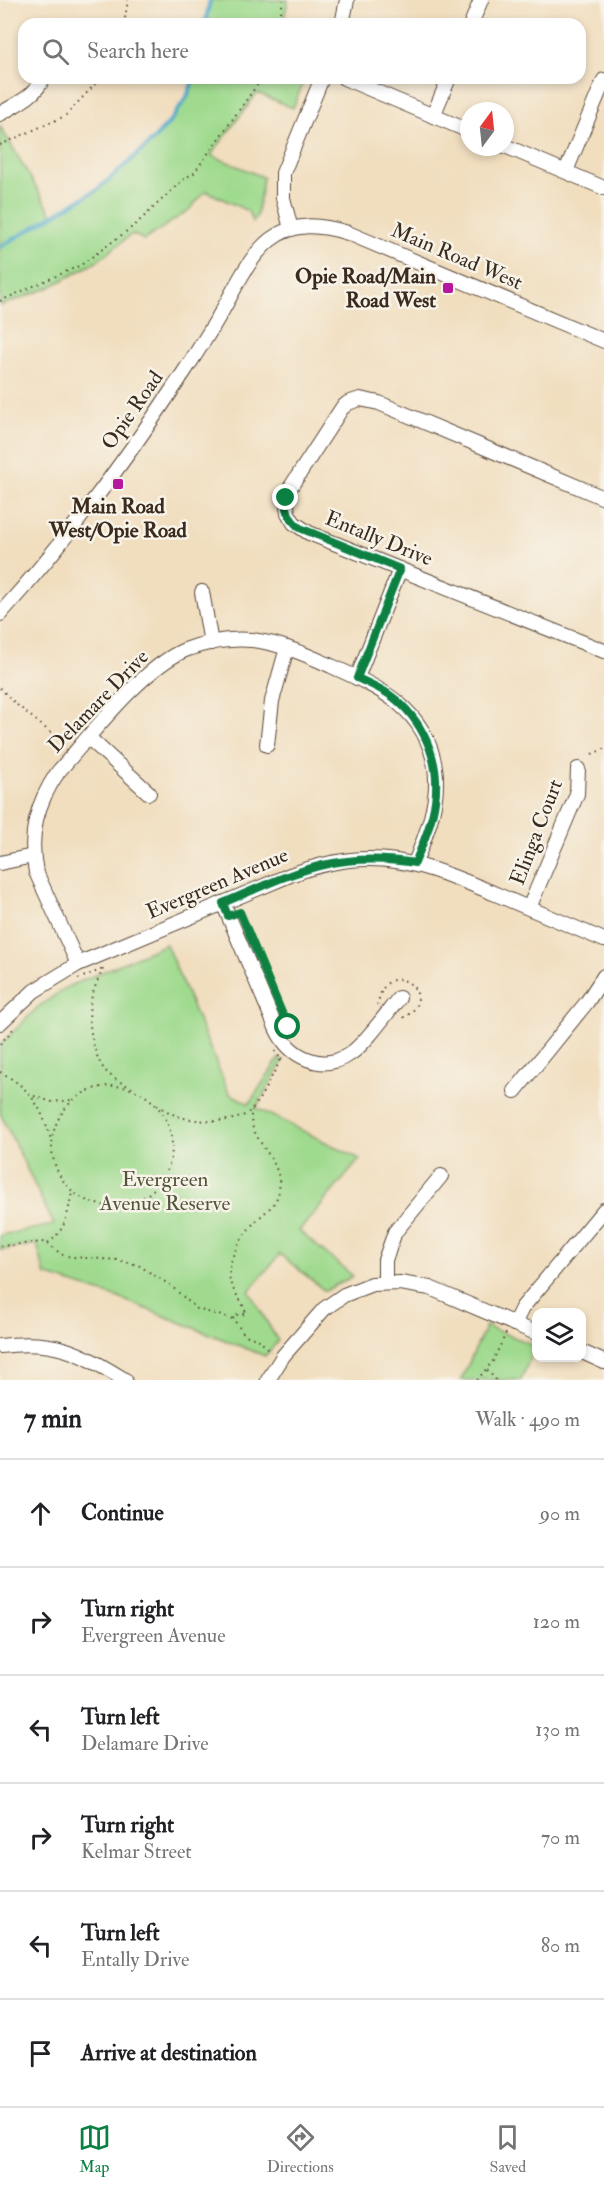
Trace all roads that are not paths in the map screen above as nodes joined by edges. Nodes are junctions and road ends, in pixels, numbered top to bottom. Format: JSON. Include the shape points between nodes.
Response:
{"nodes":[{"id":1,"x":347,"y":0,"type":"edge"},
{"id":2,"x":481,"y":0,"type":"edge"},
{"id":3,"x":343,"y":18,"type":"edge"},
{"id":4,"x":474,"y":18,"type":"edge"},
{"id":5,"x":604,"y":80,"type":"edge"},
{"id":6,"x":41,"y":84,"type":"edge"},
{"id":7,"x":320,"y":84,"type":"edge"},
{"id":8,"x":358,"y":84,"type":"edge"},
{"id":9,"x":446,"y":84,"type":"edge"},
{"id":10,"x":0,"y":114,"type":"edge"},
{"id":11,"x":433,"y":116,"type":"junction"},
{"id":12,"x":460,"y":127,"type":"edge"},
{"id":13,"x":514,"y":150,"type":"edge"},
{"id":14,"x":566,"y":171,"type":"junction"},
{"id":15,"x":604,"y":188,"type":"edge"},
{"id":16,"x":291,"y":229,"type":"junction"},
{"id":17,"x":604,"y":341,"type":"edge"},
{"id":18,"x":604,"y":498,"type":"edge"},
{"id":19,"x":400,"y":569,"type":"junction"},
{"id":20,"x":202,"y":592,"type":"dead end"},
{"id":21,"x":0,"y":615,"type":"edge"},
{"id":22,"x":212,"y":642,"type":"junction"},
{"id":23,"x":287,"y":648,"type":"junction"},
{"id":24,"x":604,"y":651,"type":"edge"},
{"id":25,"x":357,"y":678,"type":"junction"},
{"id":26,"x":88,"y":738,"type":"junction"},
{"id":27,"x":267,"y":745,"type":"dead end"},
{"id":28,"x":578,"y":770,"type":"dead end"},
{"id":29,"x":149,"y":793,"type":"dead end"},
{"id":30,"x":33,"y":856,"type":"junction"},
{"id":31,"x":0,"y":863,"type":"edge"},
{"id":32,"x":415,"y":863,"type":"junction"},
{"id":33,"x":223,"y":903,"type":"junction"},
{"id":34,"x":528,"y":908,"type":"junction"},
{"id":35,"x":604,"y":940,"type":"edge"},
{"id":36,"x":78,"y":964,"type":"junction"},
{"id":37,"x":604,"y":976,"type":"edge"},
{"id":38,"x":399,"y":998,"type":"dead end"},
{"id":39,"x":0,"y":1023,"type":"edge"},
{"id":40,"x":515,"y":1091,"type":"dead end"},
{"id":41,"x":441,"y":1176,"type":"dead end"},
{"id":42,"x":604,"y":1210,"type":"edge"},
{"id":43,"x":385,"y":1283,"type":"junction"},
{"id":44,"x":516,"y":1324,"type":"junction"},
{"id":45,"x":532,"y":1331,"type":"edge"},
{"id":46,"x":0,"y":1346,"type":"edge"},
{"id":47,"x":586,"y":1354,"type":"edge"},
{"id":48,"x":604,"y":1362,"type":"edge"},
{"id":49,"x":125,"y":1380,"type":"edge"},
{"id":50,"x":268,"y":1380,"type":"edge"}],
"edges":[{"from":1,"to":3,"type":"street"},
{"from":2,"to":4,"type":"street"},
{"from":5,"to":14,"type":"street"},
{"from":6,"to":10,"type":"street","via":[[33,94]]},
{"from":7,"to":16,"type":"street","via":[[283,173],[283,198]]},
{"from":8,"to":11,"type":"street"},
{"from":9,"to":11,"type":"street"},
{"from":11,"to":12,"type":"street"},
{"from":13,"to":14,"type":"street"},
{"from":14,"to":15,"type":"street"},
{"from":16,"to":17,"type":"street","name":"Main Road West","via":[[312,225],[348,233]]},
{"from":16,"to":21,"type":"street","name":"Opie Road","via":[[270,240],[255,256],[132,449]]},
{"from":18,"to":19,"type":"street","name":"Entally Drive","via":[[379,403],[354,400],[336,415],[290,488],[286,498],[288,513],[294,523],[309,533]]},
{"from":19,"to":24,"type":"street","name":"Entally Drive"},
{"from":19,"to":25,"type":"street"},
{"from":20,"to":22,"type":"street"},
{"from":22,"to":23,"type":"street","name":"Delamare Drive","via":[[251,640]]},
{"from":22,"to":26,"type":"street","name":"Delamare Drive","via":[[183,651],[147,675]]},
{"from":23,"to":25,"type":"street","name":"Delamare Drive"},
{"from":23,"to":27,"type":"street","via":[[272,701]]},
{"from":25,"to":32,"type":"street","name":"Delamare Drive","via":[[399,703],[418,726],[431,752],[435,802]]},
{"from":26,"to":29,"type":"street"},
{"from":26,"to":30,"type":"street","name":"Delamare Drive","via":[[47,788],[34,822]]},
{"from":28,"to":34,"type":"street","name":"Elinga Court","via":[[577,794]]},
{"from":30,"to":31,"type":"street"},
{"from":30,"to":36,"type":"street","name":"Delamare Drive","via":[[40,885]]},
{"from":32,"to":33,"type":"street","name":"Evergreen Avenue","via":[[371,859],[326,863]]},
{"from":32,"to":34,"type":"street","name":"Evergreen Avenue"},
{"from":33,"to":36,"type":"street","name":"Evergreen Avenue"},
{"from":33,"to":38,"type":"street","via":[[277,1030],[287,1046],[302,1058],[331,1062],[351,1053]]},
{"from":34,"to":35,"type":"street","name":"Evergreen Avenue"},
{"from":36,"to":39,"type":"street","name":"Evergreen Avenue","via":[[34,991]]},
{"from":37,"to":40,"type":"street"},
{"from":41,"to":43,"type":"street","via":[[394,1232],[385,1260]]},
{"from":42,"to":44,"type":"street","via":[[519,1313]]},
{"from":43,"to":44,"type":"street","via":[[430,1288]]},
{"from":43,"to":50,"type":"street","via":[[360,1288],[324,1309],[282,1356]]},
{"from":44,"to":45,"type":"street"},
{"from":46,"to":49,"type":"street","via":[[41,1344],[71,1350]]},
{"from":47,"to":48,"type":"street"}]}
